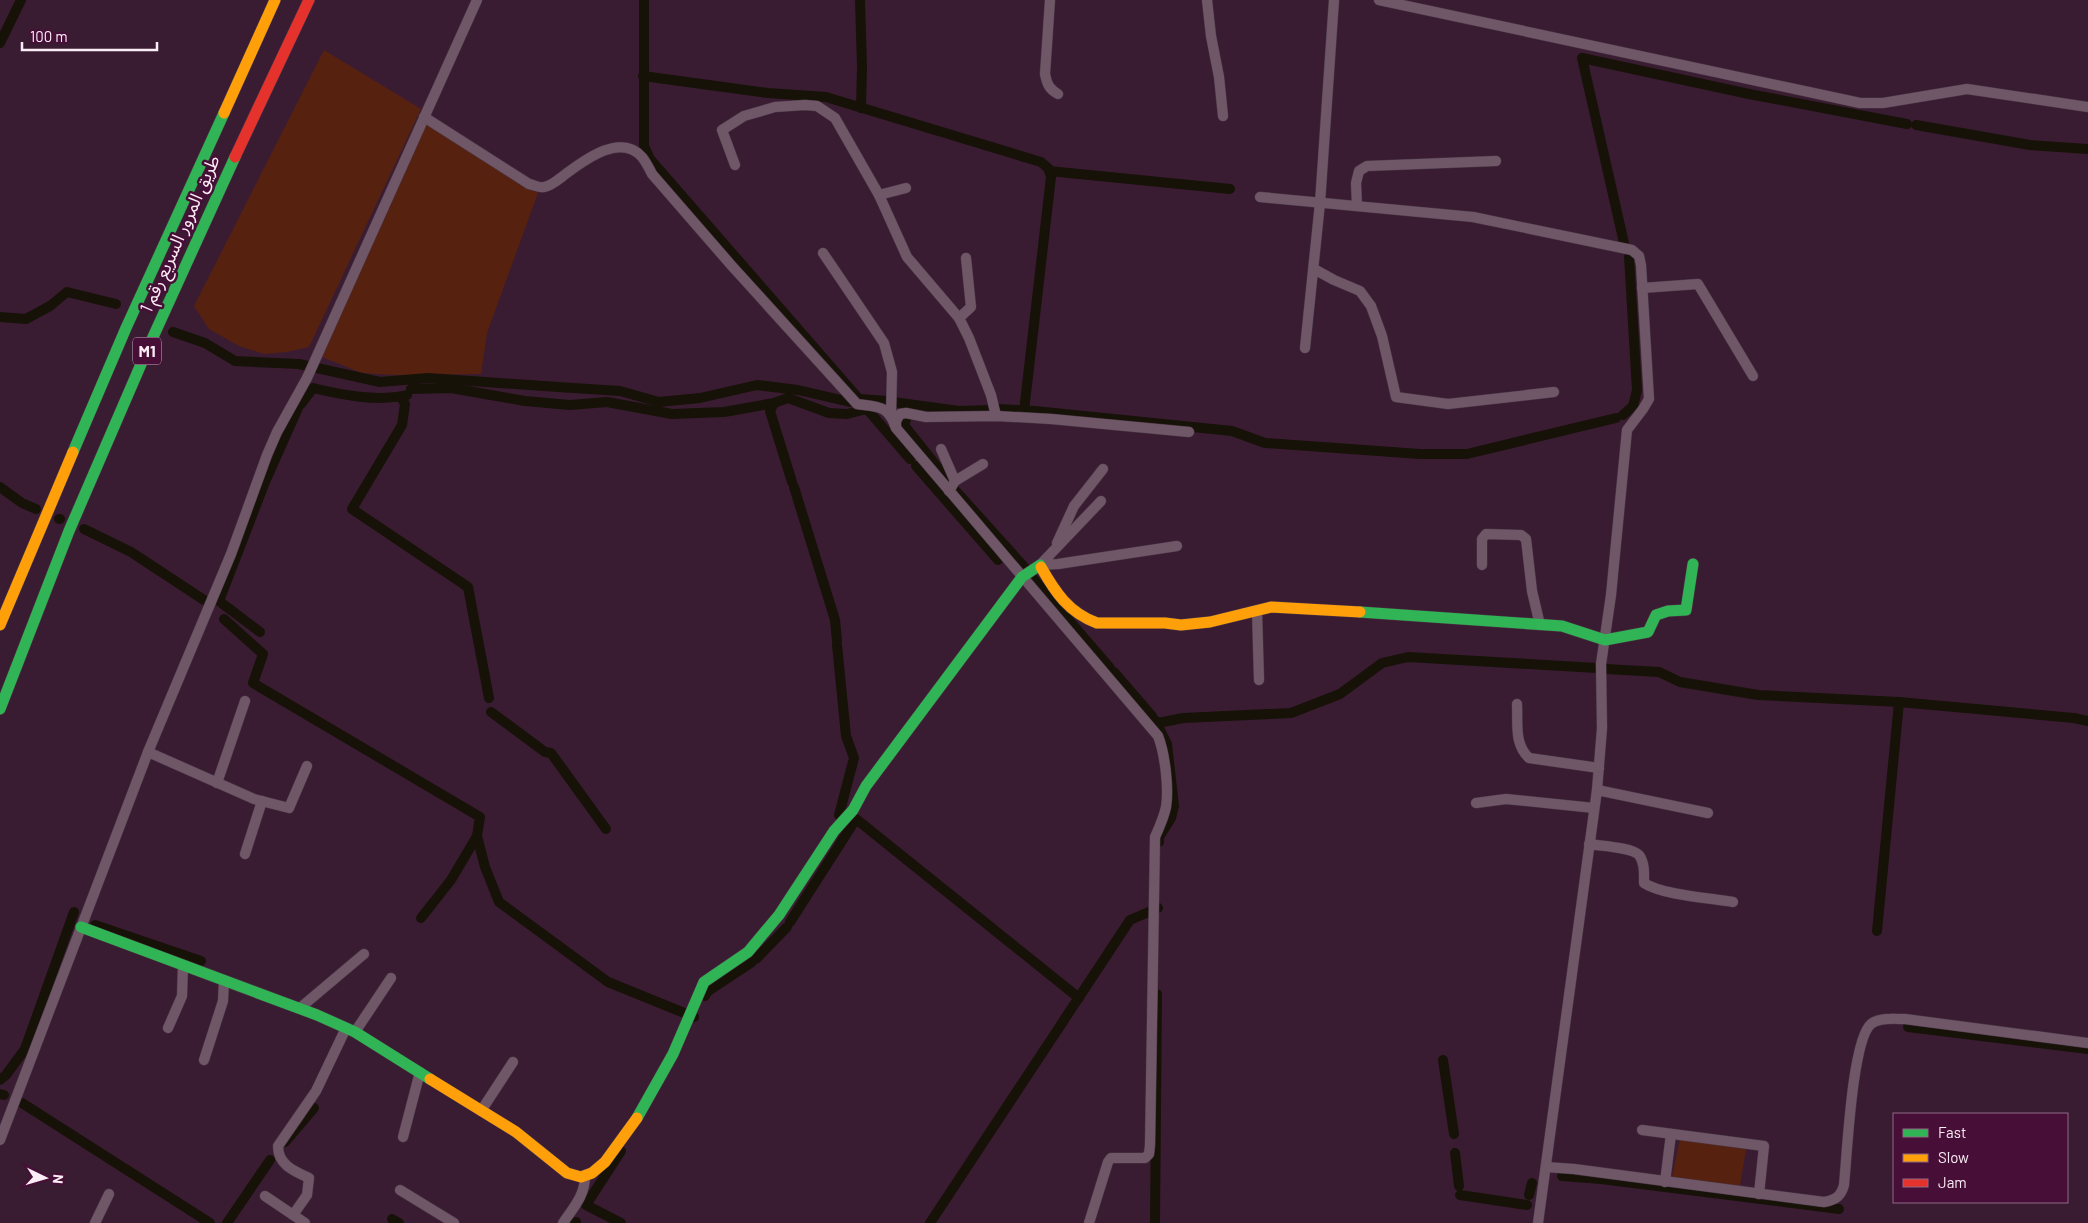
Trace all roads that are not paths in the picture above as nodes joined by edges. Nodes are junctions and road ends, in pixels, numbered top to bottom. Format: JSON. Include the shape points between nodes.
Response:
{"nodes":[{"id":1,"x":274,"y":0,"type":"edge"},
{"id":2,"x":309,"y":0,"type":"edge"},
{"id":3,"x":477,"y":0,"type":"edge"},
{"id":4,"x":1050,"y":0,"type":"edge"},
{"id":5,"x":1207,"y":0,"type":"edge"},
{"id":6,"x":1334,"y":0,"type":"edge"},
{"id":7,"x":1379,"y":0,"type":"edge"},
{"id":8,"x":1058,"y":94,"type":"dead end"},
{"id":9,"x":2088,"y":107,"type":"edge"},
{"id":10,"x":1223,"y":116,"type":"dead end"},
{"id":11,"x":424,"y":117,"type":"junction"},
{"id":12,"x":1496,"y":161,"type":"dead end"},
{"id":13,"x":735,"y":165,"type":"dead end"},
{"id":14,"x":906,"y":188,"type":"dead end"},
{"id":15,"x":879,"y":195,"type":"junction"},
{"id":16,"x":1260,"y":197,"type":"dead end"},
{"id":17,"x":1320,"y":203,"type":"junction"},
{"id":18,"x":1357,"y":206,"type":"junction"},
{"id":19,"x":823,"y":253,"type":"dead end"},
{"id":20,"x":966,"y":258,"type":"dead end"},
{"id":21,"x":1314,"y":269,"type":"junction"},
{"id":22,"x":1642,"y":288,"type":"junction"},
{"id":23,"x":959,"y":318,"type":"junction"},
{"id":24,"x":1305,"y":348,"type":"dead end"},
{"id":25,"x":1753,"y":376,"type":"dead end"},
{"id":26,"x":1554,"y":392,"type":"dead end"},
{"id":27,"x":891,"y":414,"type":"junction"},
{"id":28,"x":996,"y":416,"type":"junction"},
{"id":29,"x":896,"y":428,"type":"junction"},
{"id":30,"x":1189,"y":432,"type":"dead end"},
{"id":31,"x":941,"y":449,"type":"dead end"},
{"id":32,"x":983,"y":464,"type":"dead end"},
{"id":33,"x":1103,"y":469,"type":"dead end"},
{"id":34,"x":955,"y":481,"type":"junction"},
{"id":35,"x":949,"y":491,"type":"junction"},
{"id":36,"x":1100,"y":501,"type":"dead end"},
{"id":37,"x":1177,"y":546,"type":"dead end"},
{"id":38,"x":1054,"y":550,"type":"junction"},
{"id":39,"x":1692,"y":564,"type":"dead end"},
{"id":40,"x":1040,"y":565,"type":"junction"},
{"id":41,"x":1482,"y":565,"type":"dead end"},
{"id":42,"x":1022,"y":577,"type":"junction"},
{"id":43,"x":1257,"y":610,"type":"junction"},
{"id":44,"x":0,"y":625,"type":"edge"},
{"id":45,"x":1540,"y":625,"type":"junction"},
{"id":46,"x":1605,"y":640,"type":"junction"},
{"id":47,"x":1259,"y":680,"type":"dead end"},
{"id":48,"x":245,"y":701,"type":"dead end"},
{"id":49,"x":1517,"y":704,"type":"dead end"},
{"id":50,"x":0,"y":709,"type":"edge"},
{"id":51,"x":148,"y":752,"type":"junction"},
{"id":52,"x":307,"y":766,"type":"dead end"},
{"id":53,"x":1599,"y":768,"type":"junction"},
{"id":54,"x":217,"y":783,"type":"junction"},
{"id":55,"x":1597,"y":790,"type":"junction"},
{"id":56,"x":262,"y":801,"type":"junction"},
{"id":57,"x":1476,"y":803,"type":"dead end"},
{"id":58,"x":1594,"y":808,"type":"junction"},
{"id":59,"x":1708,"y":813,"type":"dead end"},
{"id":60,"x":1589,"y":844,"type":"junction"},
{"id":61,"x":245,"y":854,"type":"dead end"},
{"id":62,"x":1733,"y":902,"type":"dead end"},
{"id":63,"x":81,"y":926,"type":"junction"},
{"id":64,"x":364,"y":954,"type":"dead end"},
{"id":65,"x":183,"y":965,"type":"junction"},
{"id":66,"x":391,"y":978,"type":"dead end"},
{"id":67,"x":224,"y":980,"type":"junction"},
{"id":68,"x":300,"y":1008,"type":"junction"},
{"id":69,"x":168,"y":1028,"type":"dead end"},
{"id":70,"x":350,"y":1030,"type":"junction"},
{"id":71,"x":2088,"y":1044,"type":"edge"},
{"id":72,"x":204,"y":1060,"type":"dead end"},
{"id":73,"x":513,"y":1062,"type":"dead end"},
{"id":74,"x":420,"y":1072,"type":"junction"},
{"id":75,"x":480,"y":1111,"type":"junction"},
{"id":76,"x":1642,"y":1130,"type":"dead end"},
{"id":77,"x":1671,"y":1134,"type":"junction"},
{"id":78,"x":403,"y":1137,"type":"dead end"},
{"id":79,"x":0,"y":1140,"type":"edge"},
{"id":80,"x":1546,"y":1167,"type":"junction"},
{"id":81,"x":585,"y":1176,"type":"junction"},
{"id":82,"x":1665,"y":1182,"type":"junction"},
{"id":83,"x":400,"y":1190,"type":"dead end"},
{"id":84,"x":109,"y":1194,"type":"dead end"},
{"id":85,"x":1759,"y":1194,"type":"junction"},
{"id":86,"x":265,"y":1196,"type":"dead end"},
{"id":87,"x":294,"y":1215,"type":"junction"},
{"id":88,"x":95,"y":1223,"type":"edge"},
{"id":89,"x":305,"y":1223,"type":"edge"},
{"id":90,"x":454,"y":1223,"type":"edge"},
{"id":91,"x":563,"y":1223,"type":"edge"},
{"id":92,"x":1089,"y":1223,"type":"edge"},
{"id":93,"x":1538,"y":1223,"type":"edge"}],
"edges":[{"from":1,"to":44,"type":"main road","name":"طريق المرور السريع رقم 1","number":"M1","via":[[130,320]]},
{"from":2,"to":50,"type":"main road","name":"طريق المرور السريع رقم 1","number":"M1","via":[[148,348],[69,531]]},
{"from":3,"to":11,"type":"street"},
{"from":4,"to":8,"type":"street","via":[[1045,74],[1046,84]]},
{"from":5,"to":10,"type":"street"},
{"from":6,"to":17,"type":"street"},
{"from":7,"to":9,"type":"street","via":[[1860,103],[1883,103],[1967,89]]},
{"from":11,"to":27,"type":"street","via":[[529,184],[543,188],[605,150],[632,149],[731,265],[857,404],[882,407]]},
{"from":11,"to":51,"type":"street","via":[[307,378],[277,432],[231,554]]},
{"from":12,"to":18,"type":"street","via":[[1367,166],[1359,170]]},
{"from":13,"to":15,"type":"street","via":[[722,130],[744,116],[775,106],[817,106],[835,118]]},
{"from":14,"to":15,"type":"street"},
{"from":15,"to":23,"type":"street","via":[[907,257]]},
{"from":16,"to":17,"type":"street"},
{"from":17,"to":18,"type":"street"},
{"from":17,"to":21,"type":"street"},
{"from":18,"to":22,"type":"street","via":[[1473,217],[1632,250],[1641,265]]},
{"from":19,"to":27,"type":"street","via":[[884,343],[892,372]]},
{"from":20,"to":23,"type":"street","via":[[970,307]]},
{"from":21,"to":24,"type":"street"},
{"from":21,"to":26,"type":"street","via":[[1360,291],[1371,306],[1382,336],[1396,396],[1448,404]]},
{"from":22,"to":25,"type":"street","via":[[1698,284]]},
{"from":22,"to":46,"type":"street","via":[[1649,398],[1627,430]]},
{"from":23,"to":28,"type":"street"},
{"from":27,"to":29,"type":"street"},
{"from":28,"to":29,"type":"street","via":[[926,417],[906,412],[900,414]]},
{"from":28,"to":30,"type":"street"},
{"from":29,"to":35,"type":"street"},
{"from":31,"to":34,"type":"street"},
{"from":32,"to":34,"type":"street"},
{"from":33,"to":38,"type":"street","via":[[1074,506]]},
{"from":34,"to":35,"type":"street"},
{"from":35,"to":42,"type":"street"},
{"from":36,"to":38,"type":"street"},
{"from":37,"to":40,"type":"street"},
{"from":38,"to":40,"type":"street"},
{"from":39,"to":46,"type":"main road","via":[[1686,610],[1656,615],[1648,632]]},
{"from":40,"to":42,"type":"main road"},
{"from":40,"to":43,"type":"main road","via":[[1050,585],[1070,610],[1097,623],[1210,622]]},
{"from":41,"to":45,"type":"street","via":[[1482,539],[1486,534],[1521,534],[1526,539]]},
{"from":42,"to":81,"type":"main road","via":[[906,729],[779,915],[748,952],[704,982],[673,1054],[644,1108],[605,1162]]},
{"from":42,"to":92,"type":"street","via":[[1149,724],[1162,747],[1167,796],[1166,809],[1155,837],[1149,1154],[1144,1158],[1111,1158]]},
{"from":43,"to":45,"type":"main road","via":[[1295,608]]},
{"from":43,"to":47,"type":"street"},
{"from":45,"to":46,"type":"main road","via":[[1562,626]]},
{"from":46,"to":53,"type":"street","via":[[1601,664]]},
{"from":48,"to":54,"type":"street"},
{"from":49,"to":53,"type":"street","via":[[1519,742],[1521,750],[1529,758]]},
{"from":51,"to":54,"type":"street"},
{"from":51,"to":63,"type":"street"},
{"from":52,"to":56,"type":"street","via":[[289,808]]},
{"from":53,"to":55,"type":"street"},
{"from":54,"to":56,"type":"street"},
{"from":55,"to":58,"type":"street"},
{"from":55,"to":59,"type":"street"},
{"from":56,"to":61,"type":"street"},
{"from":57,"to":58,"type":"street","via":[[1506,799]]},
{"from":58,"to":60,"type":"street"},
{"from":60,"to":62,"type":"street","via":[[1630,850],[1639,855],[1644,882],[1649,886]]},
{"from":60,"to":80,"type":"street"},
{"from":63,"to":65,"type":"main road"},
{"from":63,"to":79,"type":"street"},
{"from":64,"to":68,"type":"street"},
{"from":65,"to":67,"type":"main road"},
{"from":65,"to":69,"type":"street","via":[[182,996]]},
{"from":66,"to":70,"type":"street"},
{"from":67,"to":68,"type":"main road"},
{"from":67,"to":72,"type":"street","via":[[223,1001]]},
{"from":68,"to":70,"type":"main road"},
{"from":70,"to":74,"type":"main road"},
{"from":70,"to":87,"type":"street","via":[[316,1091],[278,1146],[283,1164],[309,1178],[306,1195]]},
{"from":71,"to":85,"type":"street","via":[[1905,1019],[1872,1023],[1864,1034],[1858,1056],[1841,1194],[1833,1201],[1824,1202]]},
{"from":73,"to":75,"type":"street"},
{"from":74,"to":75,"type":"main road"},
{"from":74,"to":78,"type":"street"},
{"from":75,"to":81,"type":"main road","via":[[516,1132],[567,1173]]},
{"from":76,"to":77,"type":"street"},
{"from":77,"to":82,"type":"street"},
{"from":77,"to":85,"type":"street","via":[[1764,1146]]},
{"from":80,"to":82,"type":"street"},
{"from":80,"to":93,"type":"street"},
{"from":81,"to":91,"type":"street","via":[[583,1195]]},
{"from":82,"to":85,"type":"street"},
{"from":83,"to":90,"type":"street"},
{"from":84,"to":88,"type":"street"},
{"from":86,"to":87,"type":"street"},
{"from":87,"to":89,"type":"street"}]}
